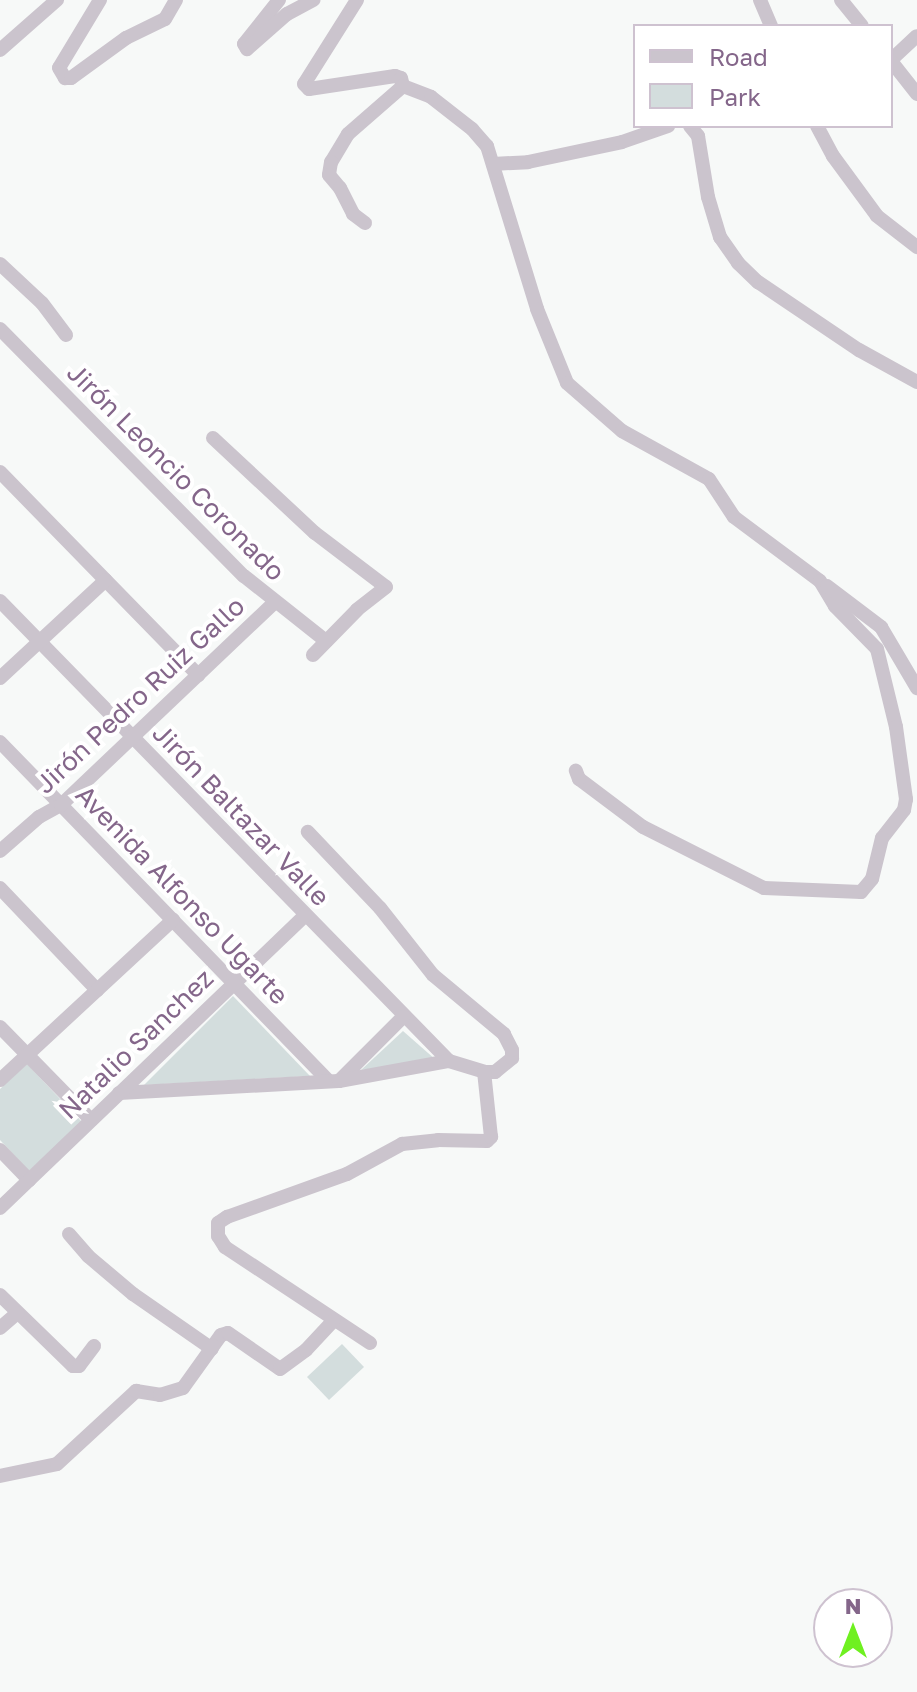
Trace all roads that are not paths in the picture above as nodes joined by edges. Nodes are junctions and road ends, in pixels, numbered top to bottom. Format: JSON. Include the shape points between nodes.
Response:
{"nodes":[{"id":1,"x":57,"y":0,"type":"edge"},
{"id":2,"x":100,"y":0,"type":"edge"},
{"id":3,"x":176,"y":0,"type":"edge"},
{"id":4,"x":279,"y":0,"type":"edge"},
{"id":5,"x":313,"y":0,"type":"edge"},
{"id":6,"x":357,"y":0,"type":"edge"},
{"id":7,"x":760,"y":0,"type":"edge"},
{"id":8,"x":841,"y":0,"type":"edge"},
{"id":9,"x":770,"y":24,"type":"edge"},
{"id":10,"x":860,"y":24,"type":"edge"},
{"id":11,"x":917,"y":36,"type":"edge"},
{"id":12,"x":0,"y":50,"type":"edge"},
{"id":13,"x":893,"y":58,"type":"edge"},
{"id":14,"x":893,"y":63,"type":"edge"},
{"id":15,"x":403,"y":86,"type":"junction"},
{"id":16,"x":917,"y":94,"type":"edge"},
{"id":17,"x":661,"y":128,"type":"edge"},
{"id":18,"x":692,"y":128,"type":"edge"},
{"id":19,"x":818,"y":128,"type":"edge"},
{"id":20,"x":493,"y":164,"type":"junction"},
{"id":21,"x":365,"y":223,"type":"dead end"},
{"id":22,"x":917,"y":247,"type":"edge"},
{"id":23,"x":0,"y":264,"type":"edge"},
{"id":24,"x":0,"y":329,"type":"edge"},
{"id":25,"x":66,"y":335,"type":"dead end"},
{"id":26,"x":917,"y":382,"type":"edge"},
{"id":27,"x":213,"y":438,"type":"dead end"},
{"id":28,"x":0,"y":472,"type":"edge"},
{"id":29,"x":106,"y":580,"type":"junction"},
{"id":30,"x":820,"y":581,"type":"junction"},
{"id":31,"x":0,"y":601,"type":"edge"},
{"id":32,"x":274,"y":603,"type":"junction"},
{"id":33,"x":326,"y":641,"type":"junction"},
{"id":34,"x":40,"y":642,"type":"junction"},
{"id":35,"x":313,"y":655,"type":"dead end"},
{"id":36,"x":198,"y":675,"type":"junction"},
{"id":37,"x":0,"y":678,"type":"edge"},
{"id":38,"x":917,"y":688,"type":"edge"},
{"id":39,"x":132,"y":738,"type":"junction"},
{"id":40,"x":0,"y":742,"type":"edge"},
{"id":41,"x":576,"y":771,"type":"dead end"},
{"id":42,"x":61,"y":805,"type":"junction"},
{"id":43,"x":308,"y":832,"type":"dead end"},
{"id":44,"x":0,"y":851,"type":"edge"},
{"id":45,"x":0,"y":888,"type":"edge"},
{"id":46,"x":305,"y":916,"type":"junction"},
{"id":47,"x":173,"y":920,"type":"junction"},
{"id":48,"x":234,"y":983,"type":"junction"},
{"id":49,"x":97,"y":990,"type":"junction"},
{"id":50,"x":403,"y":1017,"type":"junction"},
{"id":51,"x":0,"y":1027,"type":"edge"},
{"id":52,"x":27,"y":1055,"type":"junction"},
{"id":53,"x":449,"y":1061,"type":"junction"},
{"id":54,"x":484,"y":1072,"type":"junction"},
{"id":55,"x":0,"y":1080,"type":"edge"},
{"id":56,"x":334,"y":1081,"type":"junction"},
{"id":57,"x":119,"y":1093,"type":"junction"},
{"id":58,"x":91,"y":1120,"type":"junction"},
{"id":59,"x":0,"y":1150,"type":"edge"},
{"id":60,"x":29,"y":1180,"type":"junction"},
{"id":61,"x":0,"y":1208,"type":"edge"},
{"id":62,"x":69,"y":1234,"type":"dead end"},
{"id":63,"x":0,"y":1295,"type":"edge"},
{"id":64,"x":17,"y":1313,"type":"junction"},
{"id":65,"x":333,"y":1321,"type":"junction"},
{"id":66,"x":0,"y":1328,"type":"edge"},
{"id":67,"x":370,"y":1343,"type":"dead end"},
{"id":68,"x":94,"y":1346,"type":"dead end"},
{"id":69,"x":212,"y":1349,"type":"junction"},
{"id":70,"x":0,"y":1476,"type":"edge"}],
"edges":[{"from":1,"to":12,"type":"street"},
{"from":2,"to":3,"type":"street","via":[[59,68],[65,78],[165,19]]},
{"from":4,"to":5,"type":"street","via":[[244,44],[247,49],[287,14]]},
{"from":6,"to":15,"type":"street","via":[[305,87],[395,76]]},
{"from":7,"to":9,"type":"street"},
{"from":8,"to":10,"type":"street"},
{"from":11,"to":13,"type":"street"},
{"from":14,"to":16,"type":"street"},
{"from":15,"to":20,"type":"street","via":[[431,97],[472,129],[487,146]]},
{"from":15,"to":21,"type":"street","via":[[348,134],[331,162],[329,175],[353,214]]},
{"from":17,"to":20,"type":"street","via":[[582,151]]},
{"from":18,"to":26,"type":"street","via":[[698,136],[720,237],[738,263],[859,350]]},
{"from":19,"to":22,"type":"street","via":[[877,216]]},
{"from":20,"to":30,"type":"street","via":[[537,309],[567,383],[622,431],[709,479],[734,517]]},
{"from":23,"to":25,"type":"street","via":[[42,303]]},
{"from":24,"to":32,"type":"street","name":"Jirón Leoncio Coronado"},
{"from":27,"to":33,"type":"street","via":[[315,533],[386,587]]},
{"from":28,"to":29,"type":"street"},
{"from":29,"to":34,"type":"street"},
{"from":29,"to":36,"type":"street"},
{"from":30,"to":38,"type":"street","via":[[881,627]]},
{"from":30,"to":41,"type":"street","via":[[835,606],[877,649],[906,799],[904,810],[882,838],[872,879],[861,892],[764,888],[744,880],[643,827],[579,779]]},
{"from":31,"to":34,"type":"street","name":"Jirón Baltazar Valle"},
{"from":32,"to":33,"type":"street","name":"Jirón Leoncio Coronado"},
{"from":32,"to":36,"type":"street","name":"Jirón Pedro Ruiz Gallo"},
{"from":33,"to":35,"type":"street"},
{"from":34,"to":37,"type":"street"},
{"from":34,"to":39,"type":"street","name":"Jirón Baltazar Valle"},
{"from":36,"to":39,"type":"street","name":"Jirón Pedro Ruiz Gallo"},
{"from":39,"to":42,"type":"street","name":"Jirón Pedro Ruiz Gallo"},
{"from":39,"to":46,"type":"street","name":"Jirón Baltazar Valle"},
{"from":40,"to":42,"type":"street","name":"Avenida Alfonso Ugarte"},
{"from":42,"to":44,"type":"street","name":"Jirón Pedro Ruiz Gallo"},
{"from":42,"to":47,"type":"street","name":"Avenida Alfonso Ugarte"},
{"from":43,"to":54,"type":"street","via":[[380,908],[433,975],[504,1034],[512,1058],[504,1068]]},
{"from":45,"to":49,"type":"street"},
{"from":46,"to":48,"type":"street","name":"Natalio Sanchez"},
{"from":46,"to":50,"type":"street","name":"Jirón Baltazar Valle"},
{"from":47,"to":48,"type":"street","name":"Avenida Alfonso Ugarte"},
{"from":47,"to":49,"type":"street"},
{"from":48,"to":56,"type":"street","name":"Avenida Alfonso Ugarte"},
{"from":48,"to":57,"type":"street","name":"Natalio Sanchez"},
{"from":49,"to":52,"type":"street"},
{"from":50,"to":53,"type":"street","name":"Jirón Baltazar Valle"},
{"from":50,"to":56,"type":"street"},
{"from":51,"to":52,"type":"street"},
{"from":52,"to":55,"type":"street"},
{"from":52,"to":58,"type":"street"},
{"from":53,"to":54,"type":"street"},
{"from":53,"to":56,"type":"street"},
{"from":54,"to":65,"type":"street","via":[[491,1137],[487,1141],[402,1144],[347,1174],[218,1223],[225,1247]]},
{"from":56,"to":57,"type":"street"},
{"from":57,"to":58,"type":"street","name":"Natalio Sanchez"},
{"from":58,"to":60,"type":"street","name":"Natalio Sanchez"},
{"from":59,"to":60,"type":"street"},
{"from":60,"to":61,"type":"street","name":"Natalio Sanchez"},
{"from":62,"to":69,"type":"street","via":[[133,1294]]},
{"from":63,"to":64,"type":"street"},
{"from":64,"to":66,"type":"street"},
{"from":64,"to":68,"type":"street","via":[[73,1366],[79,1366]]},
{"from":65,"to":67,"type":"street"},
{"from":65,"to":69,"type":"street","via":[[283,1368],[275,1369],[228,1333]]},
{"from":69,"to":70,"type":"street","via":[[183,1388],[168,1394],[130,1394],[57,1464]]}]}
